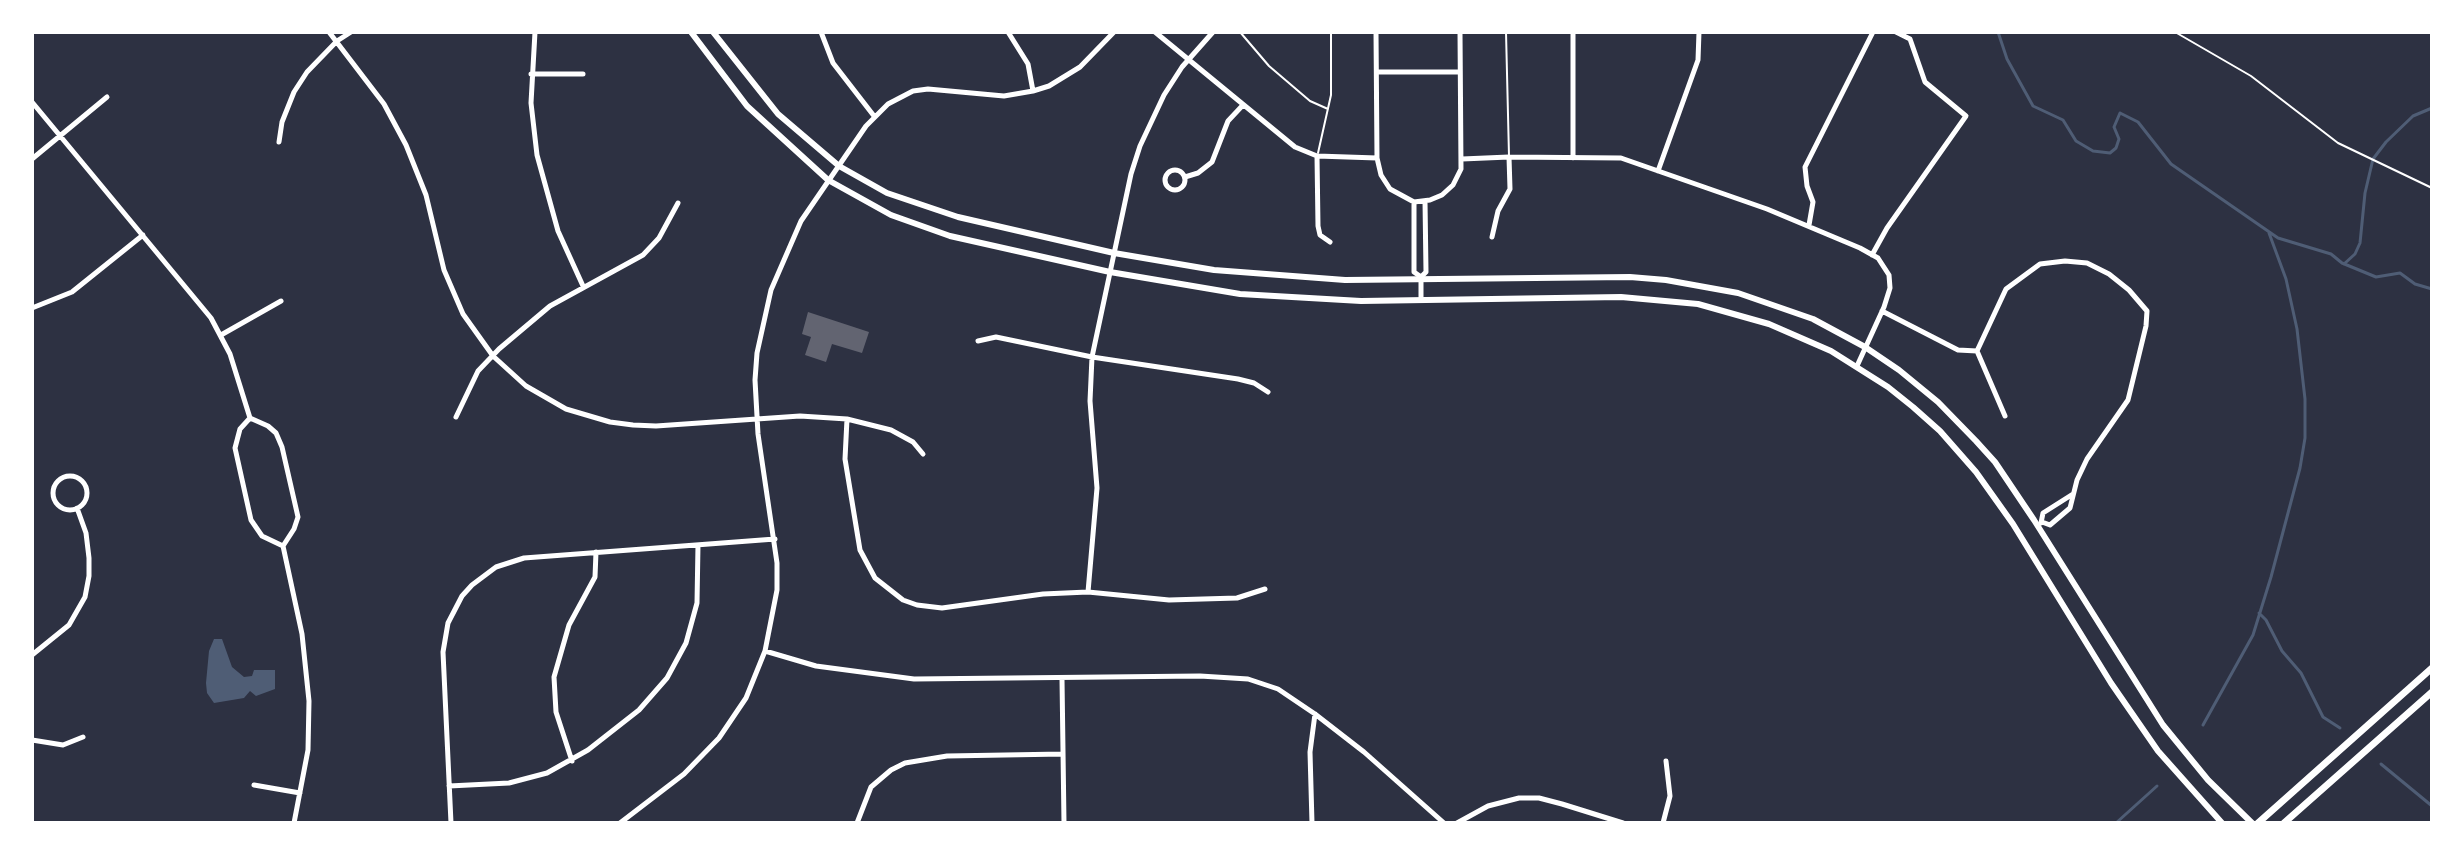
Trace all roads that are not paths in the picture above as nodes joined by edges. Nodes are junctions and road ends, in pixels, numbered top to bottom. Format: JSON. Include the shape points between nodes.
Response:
{"nodes":[{"id":1,"x":329,"y":32,"type":"edge"},
{"id":2,"x":351,"y":32,"type":"edge"},
{"id":3,"x":535,"y":32,"type":"edge"},
{"id":4,"x":691,"y":32,"type":"edge"},
{"id":5,"x":713,"y":32,"type":"edge"},
{"id":6,"x":821,"y":32,"type":"edge"},
{"id":7,"x":1008,"y":32,"type":"edge"},
{"id":8,"x":1114,"y":32,"type":"edge"},
{"id":9,"x":1155,"y":32,"type":"edge"},
{"id":10,"x":1213,"y":32,"type":"edge"},
{"id":11,"x":1240,"y":32,"type":"edge"},
{"id":12,"x":1331,"y":32,"type":"edge"},
{"id":13,"x":1376,"y":32,"type":"edge"},
{"id":14,"x":1460,"y":32,"type":"edge"},
{"id":15,"x":1506,"y":32,"type":"edge"},
{"id":16,"x":1573,"y":32,"type":"edge"},
{"id":17,"x":1699,"y":32,"type":"edge"},
{"id":18,"x":1873,"y":32,"type":"edge"},
{"id":19,"x":1896,"y":32,"type":"edge"},
{"id":20,"x":337,"y":41,"type":"junction"},
{"id":21,"x":1188,"y":60,"type":"junction"},
{"id":22,"x":1377,"y":72,"type":"junction"},
{"id":23,"x":1460,"y":72,"type":"junction"},
{"id":24,"x":531,"y":74,"type":"junction"},
{"id":25,"x":583,"y":74,"type":"dead end"},
{"id":26,"x":1033,"y":91,"type":"junction"},
{"id":27,"x":107,"y":97,"type":"dead end"},
{"id":28,"x":32,"y":102,"type":"edge"},
{"id":29,"x":1243,"y":105,"type":"junction"},
{"id":30,"x":1329,"y":109,"type":"junction"},
{"id":31,"x":874,"y":116,"type":"junction"},
{"id":32,"x":61,"y":136,"type":"junction"},
{"id":33,"x":279,"y":142,"type":"dead end"},
{"id":34,"x":1317,"y":156,"type":"junction"},
{"id":35,"x":1509,"y":157,"type":"junction"},
{"id":36,"x":1377,"y":158,"type":"junction"},
{"id":37,"x":1573,"y":158,"type":"junction"},
{"id":38,"x":32,"y":159,"type":"edge"},
{"id":39,"x":1462,"y":159,"type":"junction"},
{"id":40,"x":839,"y":166,"type":"junction"},
{"id":41,"x":1658,"y":171,"type":"junction"},
{"id":42,"x":1185,"y":177,"type":"junction"},
{"id":43,"x":828,"y":180,"type":"junction"},
{"id":44,"x":1425,"y":201,"type":"junction"},
{"id":45,"x":1414,"y":202,"type":"junction"},
{"id":46,"x":678,"y":203,"type":"dead end"},
{"id":47,"x":1809,"y":225,"type":"junction"},
{"id":48,"x":143,"y":235,"type":"junction"},
{"id":49,"x":1492,"y":237,"type":"dead end"},
{"id":50,"x":1330,"y":242,"type":"dead end"},
{"id":51,"x":1114,"y":253,"type":"junction"},
{"id":52,"x":1872,"y":255,"type":"junction"},
{"id":53,"x":1110,"y":272,"type":"junction"},
{"id":54,"x":1420,"y":279,"type":"junction"},
{"id":55,"x":583,"y":286,"type":"junction"},
{"id":56,"x":1421,"y":300,"type":"junction"},
{"id":57,"x":281,"y":301,"type":"dead end"},
{"id":58,"x":32,"y":308,"type":"edge"},
{"id":59,"x":1882,"y":311,"type":"junction"},
{"id":60,"x":221,"y":335,"type":"junction"},
{"id":61,"x":978,"y":341,"type":"dead end"},
{"id":62,"x":1865,"y":347,"type":"junction"},
{"id":63,"x":1977,"y":351,"type":"junction"},
{"id":64,"x":493,"y":356,"type":"junction"},
{"id":65,"x":1092,"y":357,"type":"junction"},
{"id":66,"x":1857,"y":366,"type":"junction"},
{"id":67,"x":1268,"y":392,"type":"dead end"},
{"id":68,"x":2005,"y":416,"type":"dead end"},
{"id":69,"x":456,"y":417,"type":"dead end"},
{"id":70,"x":250,"y":418,"type":"junction"},
{"id":71,"x":757,"y":418,"type":"junction"},
{"id":72,"x":847,"y":419,"type":"junction"},
{"id":73,"x":923,"y":454,"type":"dead end"},
{"id":74,"x":2074,"y":494,"type":"junction"},
{"id":75,"x":77,"y":508,"type":"junction"},
{"id":76,"x":2040,"y":524,"type":"junction"},
{"id":77,"x":775,"y":539,"type":"junction"},
{"id":78,"x":698,"y":545,"type":"junction"},
{"id":79,"x":283,"y":546,"type":"junction"},
{"id":80,"x":596,"y":552,"type":"junction"},
{"id":81,"x":1265,"y":589,"type":"dead end"},
{"id":82,"x":1088,"y":592,"type":"junction"},
{"id":83,"x":765,"y":651,"type":"junction"},
{"id":84,"x":32,"y":655,"type":"edge"},
{"id":85,"x":2432,"y":668,"type":"edge"},
{"id":86,"x":1062,"y":679,"type":"junction"},
{"id":87,"x":2432,"y":692,"type":"edge"},
{"id":88,"x":1315,"y":714,"type":"junction"},
{"id":89,"x":83,"y":737,"type":"dead end"},
{"id":90,"x":32,"y":740,"type":"edge"},
{"id":91,"x":1063,"y":754,"type":"junction"},
{"id":92,"x":572,"y":761,"type":"junction"},
{"id":93,"x":1666,"y":761,"type":"dead end"},
{"id":94,"x":254,"y":785,"type":"dead end"},
{"id":95,"x":449,"y":786,"type":"junction"},
{"id":96,"x":300,"y":793,"type":"junction"},
{"id":97,"x":294,"y":823,"type":"edge"},
{"id":98,"x":451,"y":823,"type":"edge"},
{"id":99,"x":620,"y":823,"type":"edge"},
{"id":100,"x":857,"y":823,"type":"edge"},
{"id":101,"x":1064,"y":823,"type":"edge"},
{"id":102,"x":1312,"y":823,"type":"edge"},
{"id":103,"x":1444,"y":823,"type":"edge"},
{"id":104,"x":1457,"y":823,"type":"edge"},
{"id":105,"x":1623,"y":823,"type":"edge"},
{"id":106,"x":1663,"y":823,"type":"edge"},
{"id":107,"x":2222,"y":823,"type":"edge"},
{"id":108,"x":2255,"y":823,"type":"edge"},
{"id":109,"x":2284,"y":823,"type":"edge"}],
"edges":[{"from":1,"to":20,"type":"street"},
{"from":2,"to":20,"type":"street"},
{"from":3,"to":24,"type":"street"},
{"from":4,"to":43,"type":"street","via":[[747,106]]},
{"from":5,"to":40,"type":"street","via":[[778,114]]},
{"from":6,"to":31,"type":"street","via":[[833,63]]},
{"from":7,"to":26,"type":"street","via":[[1028,64]]},
{"from":8,"to":26,"type":"street","via":[[1073,72]]},
{"from":9,"to":21,"type":"street"},
{"from":10,"to":21,"type":"street"},
{"from":11,"to":30,"type":"lane","via":[[1269,66],[1310,101]]},
{"from":12,"to":30,"type":"lane"},
{"from":13,"to":22,"type":"street"},
{"from":14,"to":23,"type":"street"},
{"from":15,"to":35,"type":"lane"},
{"from":16,"to":37,"type":"street"},
{"from":17,"to":41,"type":"street","via":[[1698,60]]},
{"from":18,"to":47,"type":"street","via":[[1805,167],[1813,202]]},
{"from":19,"to":52,"type":"street","via":[[1910,39],[1925,82],[1966,116]]},
{"from":20,"to":33,"type":"street","via":[[294,92]]},
{"from":20,"to":64,"type":"street","via":[[394,121],[426,195],[454,296]]},
{"from":21,"to":29,"type":"street"},
{"from":21,"to":51,"type":"street","via":[[1140,146]]},
{"from":22,"to":23,"type":"street"},
{"from":22,"to":36,"type":"street"},
{"from":23,"to":39,"type":"street"},
{"from":24,"to":25,"type":"street"},
{"from":24,"to":55,"type":"street","via":[[542,181]]},
{"from":26,"to":31,"type":"street","via":[[1004,96],[928,89],[899,97]]},
{"from":27,"to":32,"type":"street"},
{"from":28,"to":32,"type":"street"},
{"from":29,"to":34,"type":"street","via":[[1288,142]]},
{"from":29,"to":42,"type":"street","via":[[1228,121],[1212,162]]},
{"from":30,"to":34,"type":"lane"},
{"from":31,"to":40,"type":"street"},
{"from":32,"to":38,"type":"street"},
{"from":32,"to":48,"type":"street"},
{"from":34,"to":36,"type":"street"},
{"from":34,"to":50,"type":"street","via":[[1318,226]]},
{"from":35,"to":37,"type":"street"},
{"from":35,"to":39,"type":"street"},
{"from":35,"to":49,"type":"street","via":[[1510,189]]},
{"from":36,"to":45,"type":"street","via":[[1390,189]]},
{"from":37,"to":41,"type":"street","via":[[1621,158]]},
{"from":39,"to":44,"type":"street","via":[[1459,177],[1449,190]]},
{"from":40,"to":43,"type":"street"},
{"from":40,"to":51,"type":"street","via":[[916,205]]},
{"from":41,"to":47,"type":"street"},
{"from":42,"to":42,"type":"street","via":[[1174,170],[1167,173],[1165,183],[1176,191]]},
{"from":43,"to":53,"type":"street","via":[[920,227]]},
{"from":43,"to":71,"type":"street","via":[[793,235],[768,299],[757,353]]},
{"from":44,"to":45,"type":"street"},
{"from":44,"to":54,"type":"street","via":[[1426,272]]},
{"from":45,"to":54,"type":"street","via":[[1414,272]]},
{"from":46,"to":55,"type":"street","via":[[643,255]]},
{"from":47,"to":52,"type":"street"},
{"from":48,"to":58,"type":"street","via":[[72,292]]},
{"from":48,"to":60,"type":"street"},
{"from":51,"to":53,"type":"street"},
{"from":51,"to":54,"type":"street","via":[[1261,276]]},
{"from":52,"to":59,"type":"street","via":[[1889,275]]},
{"from":53,"to":56,"type":"street","via":[[1266,296]]},
{"from":53,"to":65,"type":"street"},
{"from":54,"to":56,"type":"street"},
{"from":54,"to":62,"type":"street","via":[[1666,280],[1781,307]]},
{"from":55,"to":64,"type":"street","via":[[550,306]]},
{"from":56,"to":66,"type":"street","via":[[1621,297],[1698,304],[1801,337]]},
{"from":57,"to":60,"type":"street"},
{"from":59,"to":62,"type":"street"},
{"from":59,"to":63,"type":"street","via":[[1958,350]]},
{"from":60,"to":70,"type":"street"},
{"from":61,"to":65,"type":"street","via":[[996,337]]},
{"from":62,"to":66,"type":"street"},
{"from":62,"to":76,"type":"street","via":[[1938,402],[1995,462]]},
{"from":63,"to":68,"type":"street"},
{"from":63,"to":74,"type":"street","via":[[2006,289],[2040,264],[2087,263],[2109,274],[2147,311],[2128,400],[2098,440]]},
{"from":64,"to":69,"type":"street","via":[[478,371]]},
{"from":64,"to":71,"type":"street","via":[[544,398],[610,422],[656,426]]},
{"from":65,"to":67,"type":"street","via":[[1238,379]]},
{"from":65,"to":82,"type":"street","via":[[1097,488]]},
{"from":66,"to":107,"type":"street","via":[[1940,431],[1976,472],[2158,751]]},
{"from":70,"to":79,"type":"street","via":[[276,433],[282,447],[298,517]]},
{"from":70,"to":79,"type":"street","via":[[240,429],[235,448],[251,520],[262,536]]},
{"from":71,"to":72,"type":"street"},
{"from":71,"to":77,"type":"street"},
{"from":72,"to":73,"type":"street","via":[[891,430]]},
{"from":72,"to":82,"type":"street","via":[[845,459],[860,550],[875,578],[896,596],[942,608]]},
{"from":74,"to":76,"type":"street","via":[[2043,513]]},
{"from":74,"to":76,"type":"street","via":[[2064,516],[2050,525]]},
{"from":75,"to":75,"type":"street","via":[[84,504],[85,484],[65,477],[54,487],[54,497],[65,509]]},
{"from":75,"to":84,"type":"street","via":[[89,558],[85,597],[69,625]]},
{"from":76,"to":108,"type":"street","via":[[2163,725],[2208,780]]},
{"from":77,"to":78,"type":"street"},
{"from":77,"to":83,"type":"street","via":[[777,590]]},
{"from":78,"to":80,"type":"street"},
{"from":78,"to":92,"type":"street","via":[[697,603],[678,660],[639,710]]},
{"from":79,"to":96,"type":"street","via":[[302,634],[309,701]]},
{"from":80,"to":92,"type":"street","via":[[595,577],[569,625],[554,677],[556,712]]},
{"from":80,"to":95,"type":"street","via":[[510,562],[483,575],[462,596],[448,623],[443,652]]},
{"from":81,"to":82,"type":"street","via":[[1246,597],[1169,600]]},
{"from":83,"to":86,"type":"street","via":[[825,668],[914,679]]},
{"from":83,"to":99,"type":"street","via":[[746,698],[719,738],[684,774]]},
{"from":85,"to":108,"type":"main road"},
{"from":86,"to":88,"type":"street","via":[[1248,679],[1278,689]]},
{"from":86,"to":91,"type":"street"},
{"from":87,"to":109,"type":"main road"},
{"from":88,"to":102,"type":"street"},
{"from":88,"to":103,"type":"street"},
{"from":89,"to":90,"type":"street","via":[[63,745]]},
{"from":91,"to":100,"type":"street","via":[[938,756],[905,763],[871,787]]},
{"from":91,"to":101,"type":"street"},
{"from":92,"to":95,"type":"street","via":[[528,779]]},
{"from":93,"to":106,"type":"street","via":[[1670,796]]},
{"from":94,"to":96,"type":"street"},
{"from":95,"to":98,"type":"street"},
{"from":96,"to":97,"type":"street"},
{"from":104,"to":105,"type":"street","via":[[1488,806],[1519,798],[1539,798]]}]}
